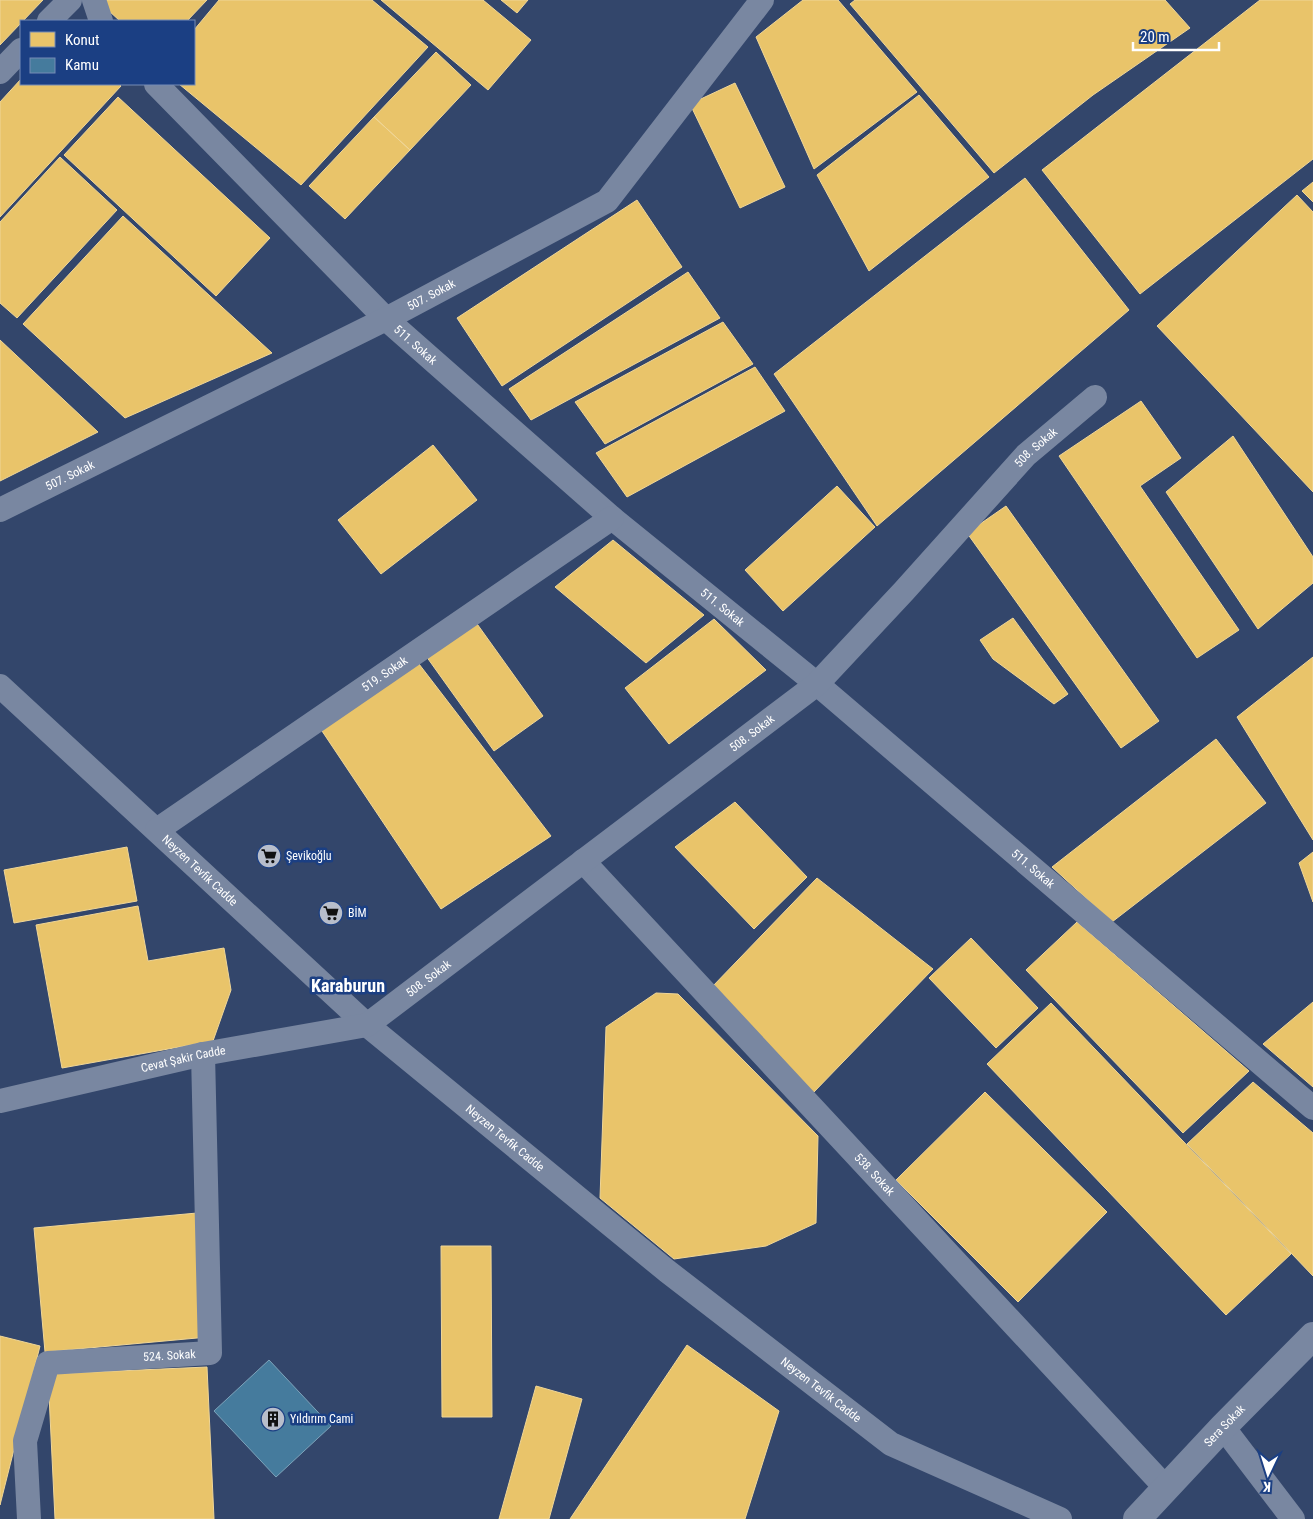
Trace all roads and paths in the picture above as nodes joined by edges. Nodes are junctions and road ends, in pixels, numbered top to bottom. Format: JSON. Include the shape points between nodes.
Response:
{"nodes":[{"id":1,"x":70,"y":0,"type":"edge"},
{"id":2,"x":94,"y":0,"type":"edge"},
{"id":3,"x":762,"y":0,"type":"edge"},
{"id":4,"x":50,"y":20,"type":"edge"},
{"id":5,"x":101,"y":20,"type":"edge"},
{"id":6,"x":20,"y":51,"type":"edge"},
{"id":7,"x":0,"y":72,"type":"edge"},
{"id":8,"x":157,"y":85,"type":"edge"},
{"id":9,"x":386,"y":319,"type":"junction"},
{"id":10,"x":1095,"y":397,"type":"dead end"},
{"id":11,"x":0,"y":510,"type":"edge"},
{"id":12,"x":612,"y":518,"type":"junction"},
{"id":13,"x":817,"y":684,"type":"junction"},
{"id":14,"x":0,"y":686,"type":"edge"},
{"id":15,"x":157,"y":830,"type":"junction"},
{"id":16,"x":583,"y":861,"type":"junction"},
{"id":17,"x":368,"y":1024,"type":"junction"},
{"id":18,"x":203,"y":1054,"type":"junction"},
{"id":19,"x":0,"y":1101,"type":"edge"},
{"id":20,"x":1313,"y":1108,"type":"edge"},
{"id":21,"x":1313,"y":1336,"type":"edge"},
{"id":22,"x":1223,"y":1427,"type":"junction"},
{"id":23,"x":1166,"y":1488,"type":"junction"},
{"id":24,"x":29,"y":1519,"type":"edge"},
{"id":25,"x":1060,"y":1519,"type":"edge"},
{"id":26,"x":1137,"y":1519,"type":"edge"},
{"id":27,"x":1293,"y":1519,"type":"edge"}],
"edges":[{"from":1,"to":4,"type":"street"},
{"from":2,"to":5,"type":"street"},
{"from":3,"to":9,"type":"street","name":"507. Sokak","via":[[607,201]]},
{"from":6,"to":7,"type":"street"},
{"from":8,"to":9,"type":"street","name":"511. Sokak"},
{"from":9,"to":11,"type":"street","name":"507. Sokak"},
{"from":9,"to":12,"type":"street","name":"511. Sokak"},
{"from":10,"to":13,"type":"street","name":"508. Sokak","via":[[1026,455]]},
{"from":12,"to":13,"type":"street","name":"511. Sokak"},
{"from":12,"to":15,"type":"street","name":"519. Sokak"},
{"from":13,"to":16,"type":"street","name":"508. Sokak"},
{"from":13,"to":20,"type":"street","name":"511. Sokak"},
{"from":14,"to":15,"type":"street","name":"Neyzen Tevfik Cadde"},
{"from":15,"to":17,"type":"street","name":"Neyzen Tevfik Cadde"},
{"from":16,"to":17,"type":"street","name":"508. Sokak"},
{"from":16,"to":23,"type":"street","name":"538. Sokak"},
{"from":17,"to":18,"type":"street","name":"Cevat Şakir Cadde"},
{"from":17,"to":25,"type":"street","name":"Neyzen Tevfik Cadde","via":[[667,1271],[891,1444]]},
{"from":18,"to":19,"type":"street","name":"Cevat Şakir Cadde"},
{"from":18,"to":24,"type":"street","name":"524. Sokak","via":[[210,1353],[48,1363],[25,1441]]},
{"from":21,"to":22,"type":"street","name":"Sera Sokak"},
{"from":22,"to":23,"type":"street","name":"Sera Sokak"},
{"from":22,"to":27,"type":"street"},
{"from":23,"to":26,"type":"street","name":"Sera Sokak"}]}
